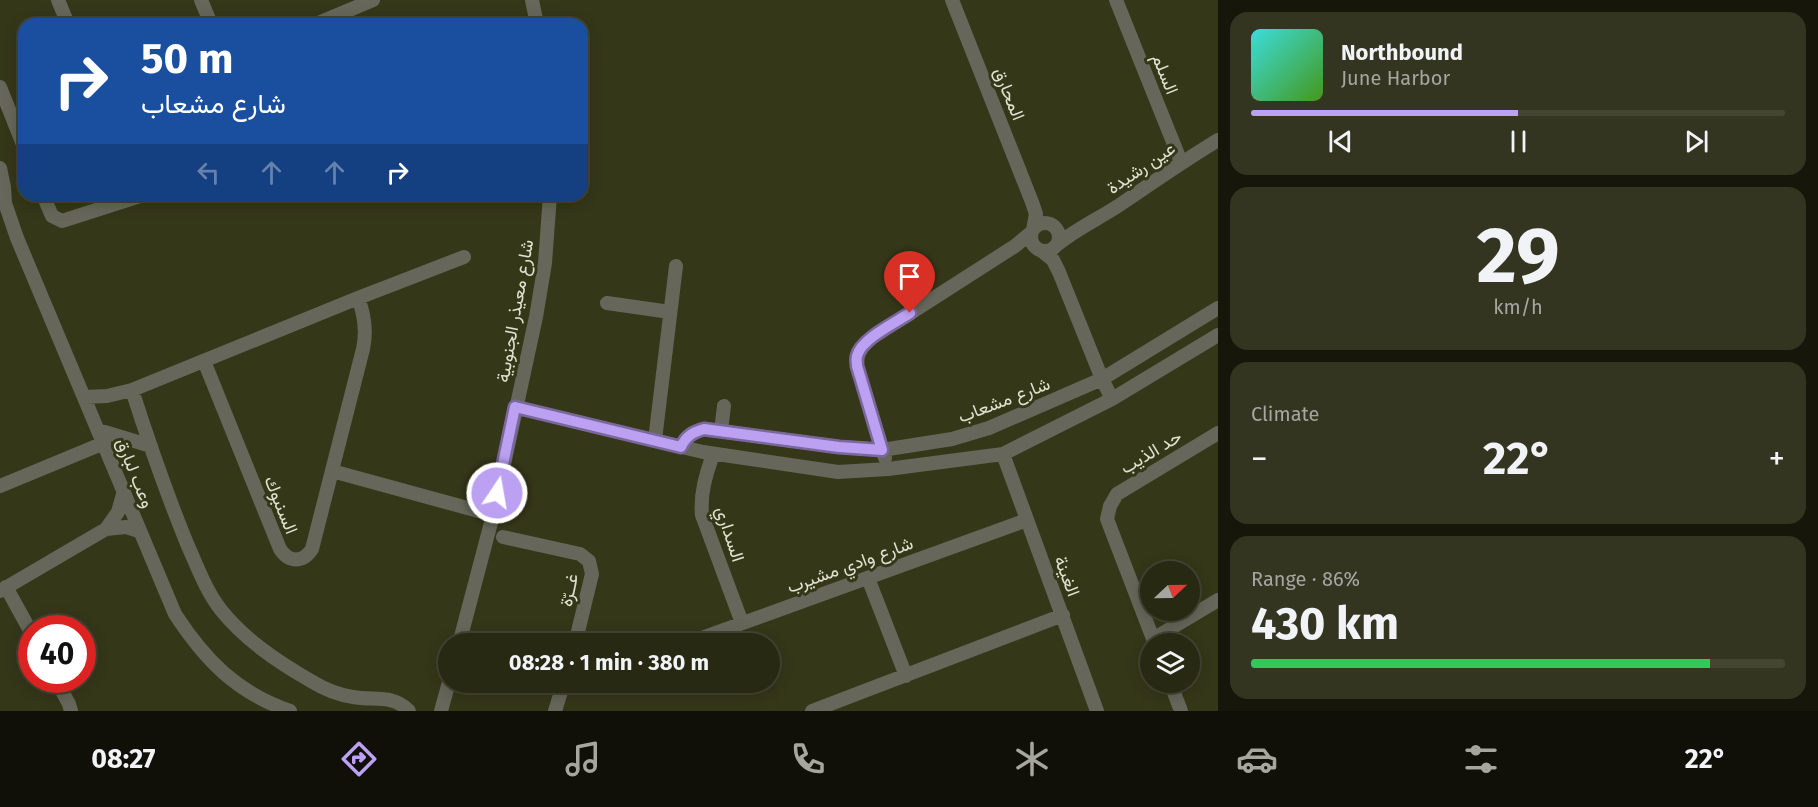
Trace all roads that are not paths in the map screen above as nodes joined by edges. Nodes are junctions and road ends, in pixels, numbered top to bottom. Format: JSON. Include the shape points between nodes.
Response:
{"nodes":[{"id":1,"x":58,"y":0,"type":"edge"},
{"id":2,"x":201,"y":0,"type":"edge"},
{"id":3,"x":373,"y":0,"type":"edge"},
{"id":4,"x":532,"y":0,"type":"edge"},
{"id":5,"x":952,"y":0,"type":"edge"},
{"id":6,"x":1116,"y":0,"type":"edge"},
{"id":7,"x":66,"y":18,"type":"edge"},
{"id":8,"x":208,"y":18,"type":"edge"},
{"id":9,"x":330,"y":18,"type":"edge"},
{"id":10,"x":536,"y":18,"type":"edge"},
{"id":11,"x":0,"y":87,"type":"edge"},
{"id":12,"x":18,"y":132,"type":"edge"},
{"id":13,"x":1218,"y":140,"type":"edge"},
{"id":14,"x":1181,"y":162,"type":"junction"},
{"id":15,"x":0,"y":168,"type":"edge"},
{"id":16,"x":2,"y":199,"type":"edge"},
{"id":17,"x":46,"y":201,"type":"edge"},
{"id":18,"x":124,"y":201,"type":"edge"},
{"id":19,"x":550,"y":201,"type":"edge"},
{"id":20,"x":1032,"y":202,"type":"junction"},
{"id":21,"x":1052,"y":225,"type":"junction"},
{"id":22,"x":1083,"y":226,"type":"junction"},
{"id":23,"x":6,"y":227,"type":"edge"},
{"id":24,"x":1032,"y":231,"type":"junction"},
{"id":25,"x":1015,"y":246,"type":"junction"},
{"id":26,"x":1048,"y":248,"type":"junction"},
{"id":27,"x":464,"y":257,"type":"dead end"},
{"id":28,"x":676,"y":266,"type":"dead end"},
{"id":29,"x":358,"y":298,"type":"junction"},
{"id":30,"x":607,"y":303,"type":"dead end"},
{"id":31,"x":1218,"y":308,"type":"edge"},
{"id":32,"x":670,"y":312,"type":"junction"},
{"id":33,"x":1218,"y":335,"type":"edge"},
{"id":34,"x":204,"y":361,"type":"junction"},
{"id":35,"x":1102,"y":379,"type":"junction"},
{"id":36,"x":132,"y":390,"type":"junction"},
{"id":37,"x":85,"y":397,"type":"junction"},
{"id":38,"x":1112,"y":399,"type":"junction"},
{"id":39,"x":724,"y":406,"type":"dead end"},
{"id":40,"x":515,"y":407,"type":"junction"},
{"id":41,"x":721,"y":431,"type":"junction"},
{"id":42,"x":1218,"y":432,"type":"edge"},
{"id":43,"x":101,"y":436,"type":"junction"},
{"id":44,"x":655,"y":440,"type":"junction"},
{"id":45,"x":151,"y":446,"type":"junction"},
{"id":46,"x":681,"y":447,"type":"junction"},
{"id":47,"x":882,"y":450,"type":"junction"},
{"id":48,"x":713,"y":454,"type":"junction"},
{"id":49,"x":1004,"y":454,"type":"junction"},
{"id":50,"x":888,"y":469,"type":"junction"},
{"id":51,"x":332,"y":471,"type":"junction"},
{"id":52,"x":0,"y":486,"type":"edge"},
{"id":53,"x":123,"y":491,"type":"junction"},
{"id":54,"x":493,"y":515,"type":"junction"},
{"id":55,"x":1027,"y":520,"type":"junction"},
{"id":56,"x":106,"y":529,"type":"junction"},
{"id":57,"x":140,"y":531,"type":"junction"},
{"id":58,"x":503,"y":537,"type":"dead end"},
{"id":59,"x":868,"y":578,"type":"junction"},
{"id":60,"x":3,"y":589,"type":"edge"},
{"id":61,"x":1218,"y":600,"type":"edge"},
{"id":62,"x":20,"y":615,"type":"edge"},
{"id":63,"x":1063,"y":615,"type":"junction"},
{"id":64,"x":742,"y":623,"type":"junction"},
{"id":65,"x":462,"y":633,"type":"edge"},
{"id":66,"x":578,"y":633,"type":"edge"},
{"id":67,"x":715,"y":633,"type":"edge"},
{"id":68,"x":1151,"y":633,"type":"edge"},
{"id":69,"x":1166,"y":633,"type":"edge"},
{"id":70,"x":906,"y":675,"type":"junction"},
{"id":71,"x":63,"y":693,"type":"edge"},
{"id":72,"x":445,"y":693,"type":"edge"},
{"id":73,"x":561,"y":693,"type":"edge"},
{"id":74,"x":1174,"y":693,"type":"edge"},
{"id":75,"x":275,"y":708,"type":"edge"},
{"id":76,"x":71,"y":711,"type":"edge"},
{"id":77,"x":290,"y":711,"type":"edge"},
{"id":78,"x":409,"y":711,"type":"edge"},
{"id":79,"x":441,"y":711,"type":"edge"},
{"id":80,"x":555,"y":711,"type":"edge"},
{"id":81,"x":812,"y":711,"type":"edge"},
{"id":82,"x":1097,"y":711,"type":"edge"},
{"id":83,"x":1181,"y":711,"type":"edge"}],
"edges":[{"from":1,"to":7,"type":"street"},
{"from":2,"to":8,"type":"street"},
{"from":3,"to":9,"type":"street"},
{"from":4,"to":10,"type":"street"},
{"from":5,"to":20,"type":"street","name":"المحارق"},
{"from":6,"to":14,"type":"street","name":"السلم"},
{"from":11,"to":12,"type":"street"},
{"from":13,"to":14,"type":"street","name":"عين رشيدة"},
{"from":14,"to":22,"type":"street","name":"عين رشيدة"},
{"from":15,"to":16,"type":"street","name":"وعب لبارق"},
{"from":16,"to":23,"type":"street","name":"وعب لبارق"},
{"from":17,"to":18,"type":"street","via":[[52,216],[62,221]]},
{"from":19,"to":40,"type":"street","name":"شارع معيذر الجنوبية","via":[[542,285]]},
{"from":20,"to":21,"type":"street","name":"المحارق"},
{"from":20,"to":24,"type":"street","name":"المحارق","via":[[1036,214]]},
{"from":21,"to":22,"type":"street","name":"عين رشيدة"},
{"from":21,"to":24,"type":"street","via":[[1038,224]]},
{"from":21,"to":26,"type":"street","via":[[1059,232]]},
{"from":22,"to":26,"type":"street","name":"عين رشيدة"},
{"from":23,"to":37,"type":"street","name":"وعب لبارق"},
{"from":24,"to":25,"type":"street"},
{"from":24,"to":26,"type":"street","via":[[1032,241]]},
{"from":25,"to":26,"type":"street"},
{"from":25,"to":47,"type":"street","via":[[863,345],[857,366]]},
{"from":26,"to":35,"type":"street"},
{"from":27,"to":29,"type":"street"},
{"from":28,"to":32,"type":"street"},
{"from":29,"to":34,"type":"street"},
{"from":29,"to":51,"type":"street","name":"السنبوك","via":[[365,321],[365,339]]},
{"from":30,"to":32,"type":"street"},
{"from":31,"to":35,"type":"street","name":"شارع مشعاب"},
{"from":32,"to":44,"type":"street"},
{"from":33,"to":38,"type":"street"},
{"from":34,"to":36,"type":"street"},
{"from":34,"to":51,"type":"street","name":"السنبوك","via":[[284,556],[300,560],[312,549]]},
{"from":35,"to":38,"type":"street"},
{"from":35,"to":47,"type":"street","name":"شارع مشعاب","via":[[989,428]]},
{"from":36,"to":37,"type":"street"},
{"from":36,"to":45,"type":"street"},
{"from":37,"to":43,"type":"street","name":"وعب لبارق"},
{"from":38,"to":49,"type":"street"},
{"from":39,"to":41,"type":"street"},
{"from":40,"to":44,"type":"street"},
{"from":40,"to":54,"type":"street","name":"شارع معيذر الجنوبية"},
{"from":41,"to":46,"type":"street","name":"شارع مشعاب","via":[[698,431],[684,440]]},
{"from":41,"to":47,"type":"street","name":"شارع مشعاب"},
{"from":42,"to":68,"type":"street","name":"حد الذيب","via":[[1117,494],[1110,506],[1107,519]]},
{"from":43,"to":45,"type":"street"},
{"from":43,"to":52,"type":"street"},
{"from":43,"to":53,"type":"street","name":"وعب لبارق"},
{"from":44,"to":46,"type":"street"},
{"from":45,"to":78,"type":"street","via":[[203,581],[229,620],[267,653],[313,683],[345,695],[390,699]]},
{"from":46,"to":48,"type":"street"},
{"from":47,"to":50,"type":"street"},
{"from":48,"to":50,"type":"street","via":[[838,472]]},
{"from":48,"to":64,"type":"street","name":"السداري","via":[[703,483],[702,515]]},
{"from":49,"to":50,"type":"street"},
{"from":49,"to":55,"type":"street","name":"الغينة"},
{"from":51,"to":54,"type":"street"},
{"from":53,"to":56,"type":"street","via":[[118,512]]},
{"from":53,"to":57,"type":"street","name":"وعب لبارق"},
{"from":54,"to":65,"type":"street","name":"شارع معيذر الجنوبية"},
{"from":55,"to":59,"type":"street","name":"شارع وادي مشيرب"},
{"from":55,"to":63,"type":"street","name":"الغينة"},
{"from":56,"to":57,"type":"street","via":[[126,527]]},
{"from":56,"to":60,"type":"street"},
{"from":57,"to":75,"type":"street","name":"وعب لبارق","via":[[175,614],[190,636],[228,677]]},
{"from":58,"to":66,"type":"street","name":"غــرّة","via":[[580,554],[589,561],[592,574]]},
{"from":59,"to":64,"type":"street","name":"شارع وادي مشيرب"},
{"from":59,"to":70,"type":"street"},
{"from":60,"to":62,"type":"street"},
{"from":61,"to":69,"type":"street"},
{"from":63,"to":70,"type":"street"},
{"from":63,"to":82,"type":"street","name":"الغينة"},
{"from":64,"to":67,"type":"street","name":"شارع وادي مشيرب"},
{"from":70,"to":81,"type":"street"},
{"from":71,"to":76,"type":"street"},
{"from":72,"to":79,"type":"street"},
{"from":73,"to":80,"type":"street"},
{"from":74,"to":83,"type":"street"},
{"from":75,"to":77,"type":"street","name":"وعب لبارق"}]}
